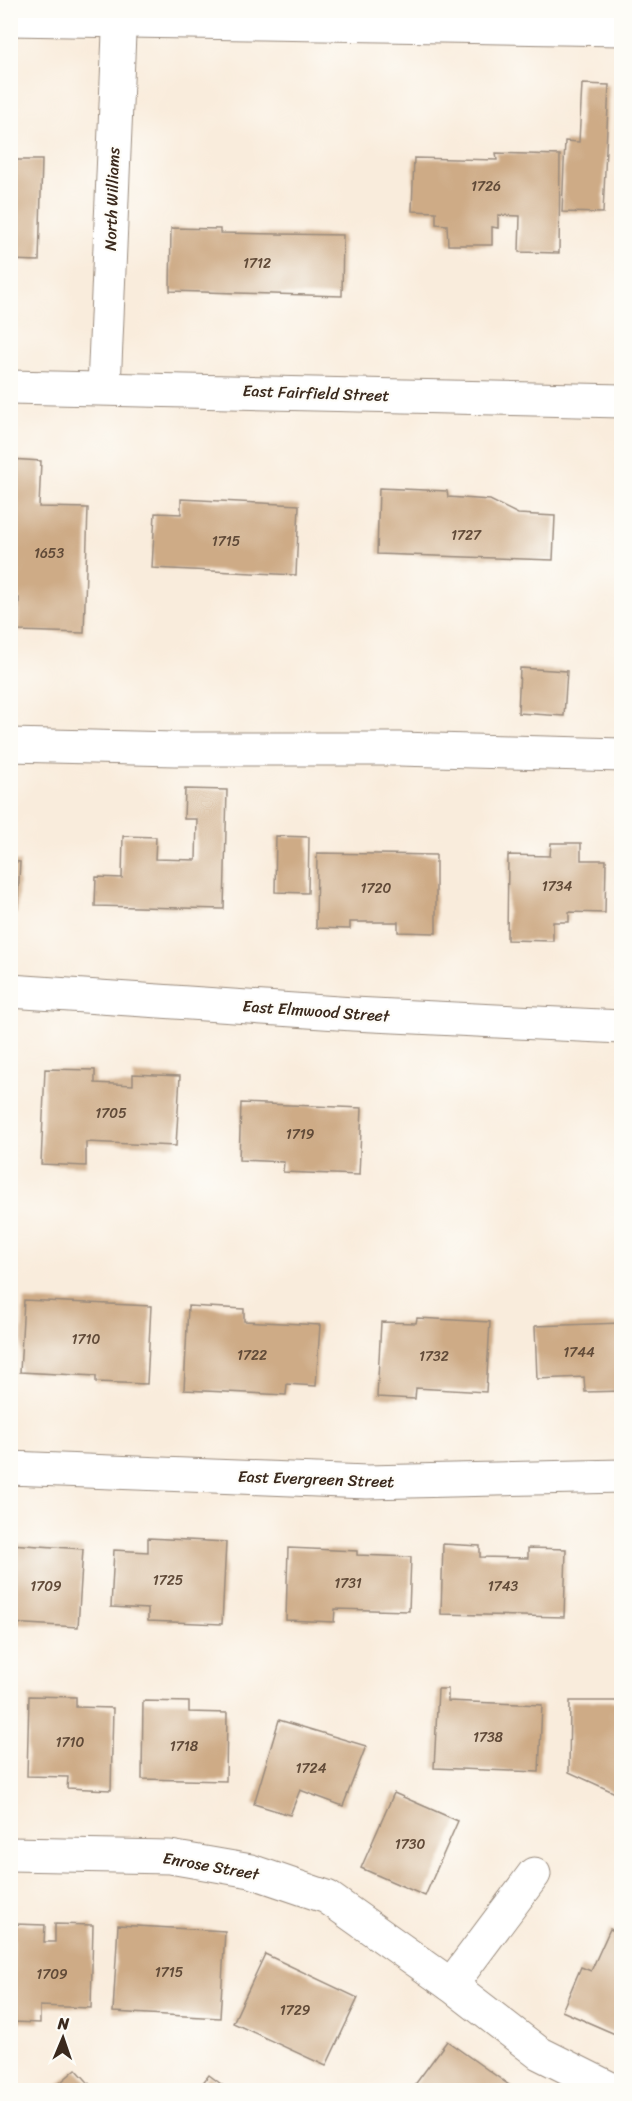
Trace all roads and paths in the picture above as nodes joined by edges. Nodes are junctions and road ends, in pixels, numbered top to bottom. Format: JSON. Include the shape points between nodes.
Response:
{"nodes":[{"id":1,"x":120,"y":15,"type":"edge"},
{"id":2,"x":10,"y":19,"type":"edge"},
{"id":3,"x":621,"y":29,"type":"edge"},
{"id":4,"x":10,"y":387,"type":"edge"},
{"id":5,"x":104,"y":388,"type":"junction"},
{"id":6,"x":621,"y":400,"type":"edge"},
{"id":7,"x":10,"y":745,"type":"edge"},
{"id":8,"x":621,"y":755,"type":"edge"},
{"id":9,"x":10,"y":991,"type":"edge"},
{"id":10,"x":621,"y":1027,"type":"edge"},
{"id":11,"x":10,"y":1468,"type":"edge"},
{"id":12,"x":621,"y":1476,"type":"edge"},
{"id":13,"x":10,"y":1854,"type":"edge"},
{"id":14,"x":534,"y":1874,"type":"dead end"},
{"id":15,"x":451,"y":1985,"type":"junction"},
{"id":16,"x":611,"y":2090,"type":"edge"}],
"edges":[{"from":1,"to":2,"type":"street"},
{"from":1,"to":3,"type":"street"},
{"from":1,"to":5,"type":"street","name":"North Williams"},
{"from":4,"to":5,"type":"street","name":"East Fairfield Street"},
{"from":5,"to":6,"type":"street","name":"East Fairfield Street"},
{"from":7,"to":8,"type":"street"},
{"from":9,"to":10,"type":"street","name":"East Elmwood Street"},
{"from":11,"to":12,"type":"street","name":"East Evergreen Street","via":[[367,1482]]},
{"from":13,"to":15,"type":"street","name":"Enrose Street","via":[[170,1857],[250,1871],[327,1897]]},
{"from":14,"to":15,"type":"street"},
{"from":15,"to":16,"type":"street","name":"Enrose Street","via":[[539,2053]]}]}
